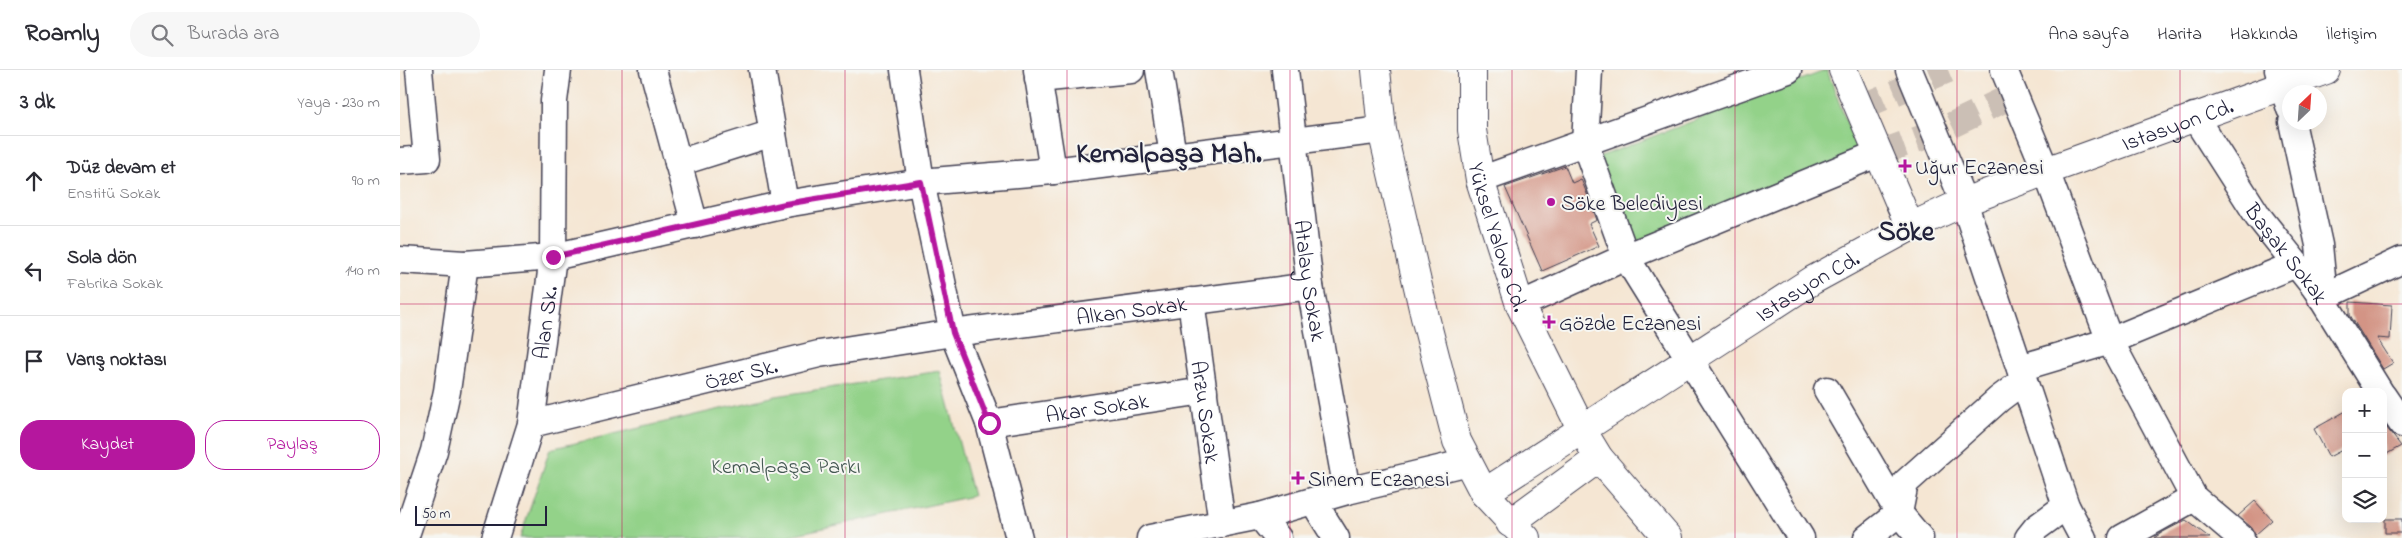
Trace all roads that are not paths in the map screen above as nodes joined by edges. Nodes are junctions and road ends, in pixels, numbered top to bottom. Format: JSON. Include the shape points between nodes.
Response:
{"nodes":[{"id":1,"x":419,"y":70,"type":"edge"},
{"id":2,"x":558,"y":70,"type":"edge"},
{"id":3,"x":654,"y":70,"type":"edge"},
{"id":4,"x":762,"y":70,"type":"edge"},
{"id":5,"x":904,"y":70,"type":"edge"},
{"id":6,"x":1130,"y":70,"type":"edge"},
{"id":7,"x":1159,"y":70,"type":"edge"},
{"id":8,"x":1285,"y":70,"type":"edge"},
{"id":9,"x":1376,"y":70,"type":"edge"},
{"id":10,"x":1472,"y":70,"type":"edge"},
{"id":11,"x":1589,"y":70,"type":"edge"},
{"id":12,"x":1788,"y":70,"type":"edge"},
{"id":13,"x":1843,"y":70,"type":"edge"},
{"id":14,"x":1909,"y":70,"type":"edge"},
{"id":15,"x":2004,"y":70,"type":"edge"},
{"id":16,"x":2326,"y":70,"type":"edge"},
{"id":17,"x":1037,"y":74,"type":"edge"},
{"id":18,"x":2291,"y":85,"type":"edge"},
{"id":19,"x":2282,"y":89,"type":"edge"},
{"id":20,"x":2194,"y":116,"type":"junction"},
{"id":21,"x":1382,"y":130,"type":"junction"},
{"id":22,"x":2294,"y":130,"type":"edge"},
{"id":23,"x":773,"y":133,"type":"junction"},
{"id":24,"x":1294,"y":141,"type":"junction"},
{"id":25,"x":1585,"y":144,"type":"junction"},
{"id":26,"x":1879,"y":153,"type":"junction"},
{"id":27,"x":1173,"y":156,"type":"junction"},
{"id":28,"x":400,"y":161,"type":"edge"},
{"id":29,"x":678,"y":163,"type":"junction"},
{"id":30,"x":1052,"y":171,"type":"junction"},
{"id":31,"x":2046,"y":171,"type":"junction"},
{"id":32,"x":1480,"y":180,"type":"junction"},
{"id":33,"x":921,"y":182,"type":"junction"},
{"id":34,"x":1964,"y":202,"type":"junction"},
{"id":35,"x":785,"y":204,"type":"junction"},
{"id":36,"x":695,"y":225,"type":"junction"},
{"id":37,"x":1910,"y":227,"type":"junction"},
{"id":38,"x":553,"y":257,"type":"junction"},
{"id":39,"x":1626,"y":257,"type":"junction"},
{"id":40,"x":400,"y":260,"type":"edge"},
{"id":41,"x":2402,"y":260,"type":"edge"},
{"id":42,"x":464,"y":264,"type":"junction"},
{"id":43,"x":2296,"y":264,"type":"junction"},
{"id":44,"x":1310,"y":286,"type":"junction"},
{"id":45,"x":2319,"y":293,"type":"junction"},
{"id":46,"x":1191,"y":301,"type":"junction"},
{"id":47,"x":1520,"y":305,"type":"junction"},
{"id":48,"x":953,"y":333,"type":"junction"},
{"id":49,"x":2110,"y":341,"type":"junction"},
{"id":50,"x":1689,"y":358,"type":"junction"},
{"id":51,"x":2022,"y":375,"type":"junction"},
{"id":52,"x":2378,"y":388,"type":"edge"},
{"id":53,"x":1826,"y":390,"type":"dead end"},
{"id":54,"x":1204,"y":391,"type":"junction"},
{"id":55,"x":2387,"y":402,"type":"edge"},
{"id":56,"x":989,"y":423,"type":"junction"},
{"id":57,"x":531,"y":424,"type":"junction"},
{"id":58,"x":2402,"y":424,"type":"edge"},
{"id":59,"x":1582,"y":430,"type":"junction"},
{"id":60,"x":1599,"y":458,"type":"junction"},
{"id":61,"x":1468,"y":462,"type":"junction"},
{"id":62,"x":1347,"y":491,"type":"junction"},
{"id":63,"x":1484,"y":493,"type":"junction"},
{"id":64,"x":2194,"y":498,"type":"junction"},
{"id":65,"x":1313,"y":501,"type":"junction"},
{"id":66,"x":2066,"y":506,"type":"junction"},
{"id":67,"x":407,"y":508,"type":"edge"},
{"id":68,"x":1898,"y":513,"type":"junction"},
{"id":69,"x":1260,"y":516,"type":"junction"},
{"id":70,"x":1222,"y":524,"type":"junction"},
{"id":71,"x":1513,"y":533,"type":"edge"},
{"id":72,"x":405,"y":538,"type":"edge"},
{"id":73,"x":495,"y":538,"type":"edge"},
{"id":74,"x":1019,"y":538,"type":"edge"},
{"id":75,"x":1150,"y":538,"type":"edge"},
{"id":76,"x":1278,"y":538,"type":"edge"},
{"id":77,"x":1336,"y":538,"type":"edge"},
{"id":78,"x":1668,"y":538,"type":"edge"},
{"id":79,"x":1801,"y":538,"type":"edge"},
{"id":80,"x":1867,"y":538,"type":"edge"},
{"id":81,"x":1920,"y":538,"type":"edge"},
{"id":82,"x":2028,"y":538,"type":"edge"},
{"id":83,"x":2083,"y":538,"type":"edge"},
{"id":84,"x":2122,"y":538,"type":"edge"},
{"id":85,"x":2241,"y":538,"type":"edge"}],
"edges":[{"from":1,"to":28,"type":"street","via":[[427,158]]},
{"from":2,"to":38,"type":"street","name":"Alan Sk.","via":[[554,101]]},
{"from":3,"to":29,"type":"street"},
{"from":4,"to":23,"type":"street"},
{"from":5,"to":33,"type":"street"},
{"from":6,"to":17,"type":"street"},
{"from":7,"to":27,"type":"street"},
{"from":8,"to":24,"type":"street","name":"Atalay Sokak"},
{"from":9,"to":21,"type":"main road"},
{"from":10,"to":32,"type":"main road","name":"Yüksel Yalova Cd.","via":[[1472,130]]},
{"from":11,"to":25,"type":"street"},
{"from":12,"to":25,"type":"street"},
{"from":13,"to":26,"type":"main road"},
{"from":14,"to":34,"type":"street"},
{"from":15,"to":31,"type":"street"},
{"from":16,"to":18,"type":"main road","name":"Istasyon Cd."},
{"from":17,"to":30,"type":"street"},
{"from":19,"to":20,"type":"main road","name":"Istasyon Cd."},
{"from":20,"to":31,"type":"main road","name":"Istasyon Cd."},
{"from":20,"to":43,"type":"street","name":"Başak Sokak","via":[[2258,216]]},
{"from":21,"to":24,"type":"street"},
{"from":21,"to":61,"type":"main road","via":[[1457,441]]},
{"from":22,"to":45,"type":"street","via":[[2318,245],[2322,276]]},
{"from":23,"to":29,"type":"street"},
{"from":23,"to":35,"type":"street"},
{"from":24,"to":27,"type":"street"},
{"from":24,"to":44,"type":"street","name":"Atalay Sokak"},
{"from":25,"to":32,"type":"street"},
{"from":25,"to":39,"type":"street"},
{"from":26,"to":37,"type":"main road"},
{"from":26,"to":39,"type":"street"},
{"from":27,"to":30,"type":"street"},
{"from":29,"to":36,"type":"street"},
{"from":30,"to":33,"type":"street"},
{"from":31,"to":34,"type":"main road","name":"Istasyon Cd."},
{"from":31,"to":49,"type":"street"},
{"from":32,"to":47,"type":"main road","name":"Yüksel Yalova Cd."},
{"from":33,"to":35,"type":"street"},
{"from":33,"to":48,"type":"street"},
{"from":34,"to":37,"type":"main road","name":"Istasyon Cd."},
{"from":34,"to":51,"type":"street"},
{"from":35,"to":36,"type":"street"},
{"from":36,"to":38,"type":"street"},
{"from":37,"to":50,"type":"main road","name":"Istasyon Cd.","via":[[1813,280]]},
{"from":38,"to":42,"type":"street"},
{"from":38,"to":57,"type":"street","name":"Alan Sk."},
{"from":39,"to":47,"type":"street"},
{"from":39,"to":50,"type":"street"},
{"from":40,"to":42,"type":"street"},
{"from":41,"to":45,"type":"street"},
{"from":42,"to":67,"type":"street","via":[[447,392],[434,452]]},
{"from":43,"to":45,"type":"street","name":"Başak Sokak"},
{"from":43,"to":49,"type":"street"},
{"from":44,"to":46,"type":"street","name":"Alkan Sokak"},
{"from":44,"to":62,"type":"street","name":"Atalay Sokak"},
{"from":45,"to":52,"type":"street","name":"Başak Sokak"},
{"from":46,"to":48,"type":"street","name":"Alkan Sokak"},
{"from":46,"to":54,"type":"street","name":"Arzu Sokak"},
{"from":47,"to":59,"type":"main road","name":"Yüksel Yalova Cd."},
{"from":48,"to":56,"type":"street"},
{"from":48,"to":57,"type":"street","name":"Özer Sk.","via":[[819,354]]},
{"from":49,"to":51,"type":"street"},
{"from":49,"to":64,"type":"street"},
{"from":50,"to":59,"type":"main road","name":"Istasyon Cd."},
{"from":50,"to":79,"type":"street"},
{"from":51,"to":66,"type":"street"},
{"from":51,"to":68,"type":"street","via":[[1964,432],[1905,483]]},
{"from":53,"to":68,"type":"street"},
{"from":54,"to":56,"type":"street","name":"Akar Sokak"},
{"from":54,"to":70,"type":"street","name":"Arzu Sokak"},
{"from":55,"to":58,"type":"street"},
{"from":56,"to":74,"type":"street"},
{"from":57,"to":73,"type":"street","name":"Alan Sk."},
{"from":59,"to":60,"type":"main road","name":"Yüksel Yalova Cd."},
{"from":59,"to":63,"type":"main road","name":"Istasyon Cd."},
{"from":60,"to":71,"type":"main road"},
{"from":60,"to":78,"type":"main road","name":"Yüksel Yalova Cd."},
{"from":61,"to":62,"type":"street"},
{"from":61,"to":63,"type":"main road"},
{"from":62,"to":65,"type":"street"},
{"from":63,"to":71,"type":"main road"},
{"from":64,"to":84,"type":"street"},
{"from":64,"to":85,"type":"street"},
{"from":65,"to":69,"type":"street"},
{"from":65,"to":77,"type":"street"},
{"from":66,"to":82,"type":"street"},
{"from":66,"to":83,"type":"street"},
{"from":67,"to":72,"type":"street"},
{"from":68,"to":80,"type":"street"},
{"from":68,"to":81,"type":"street"},
{"from":69,"to":70,"type":"street"},
{"from":69,"to":76,"type":"street"},
{"from":70,"to":75,"type":"street"}]}
